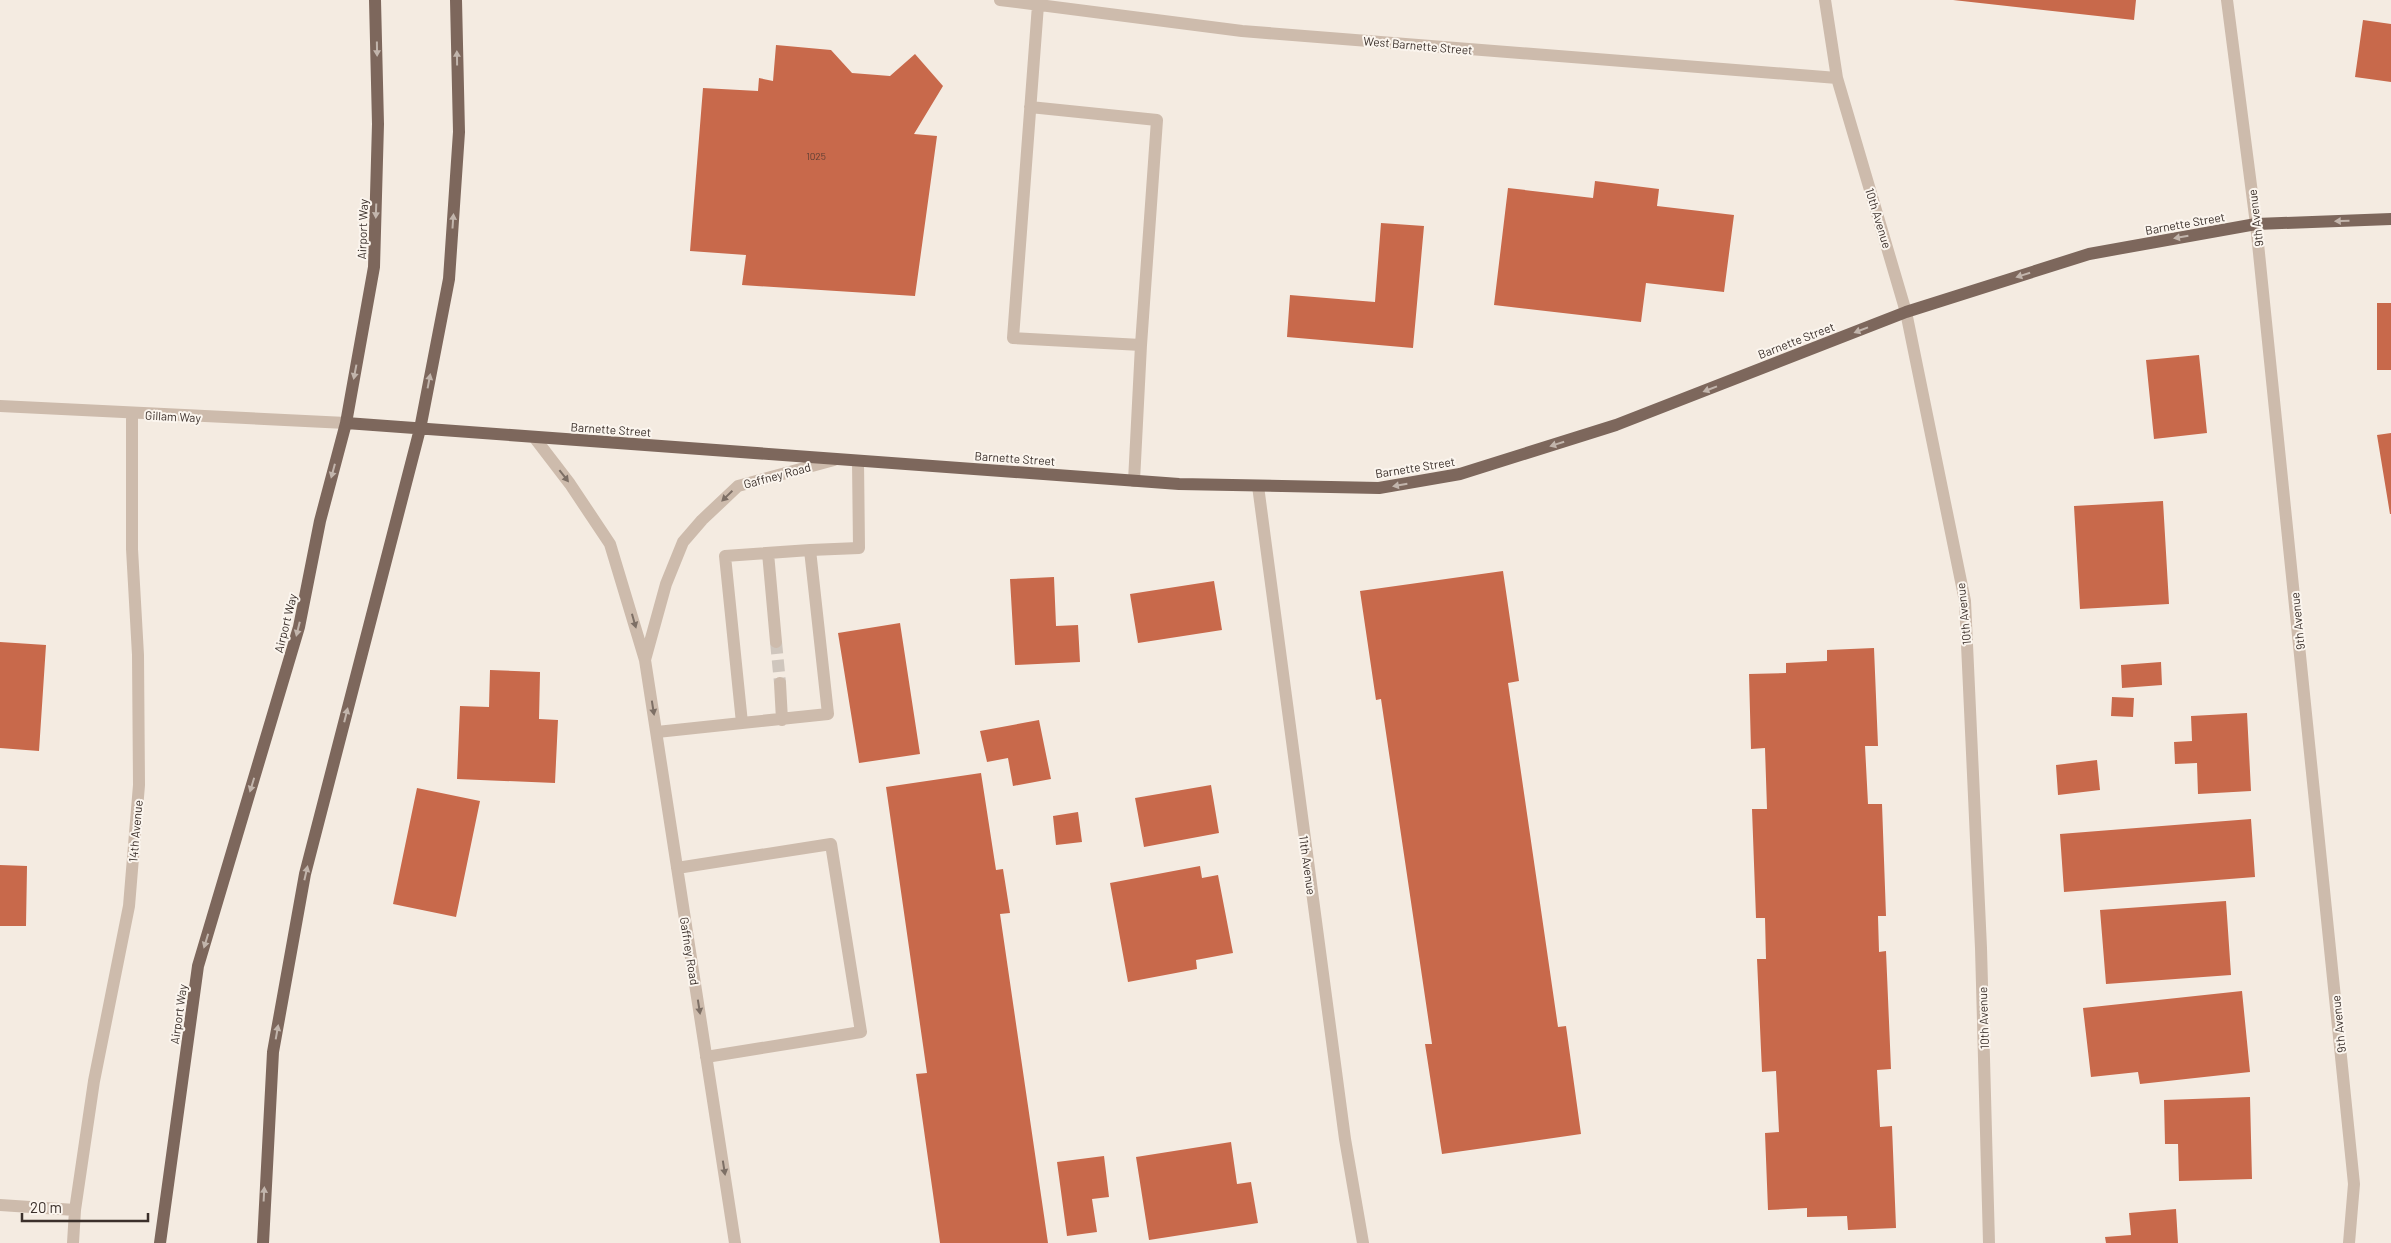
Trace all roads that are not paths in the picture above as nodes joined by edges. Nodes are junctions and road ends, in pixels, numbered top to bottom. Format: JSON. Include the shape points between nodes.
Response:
{"nodes":[{"id":1,"x":375,"y":0,"type":"edge"},
{"id":2,"x":456,"y":0,"type":"edge"},
{"id":3,"x":1000,"y":0,"type":"edge"},
{"id":4,"x":1826,"y":0,"type":"edge"},
{"id":5,"x":2227,"y":0,"type":"edge"},
{"id":6,"x":1038,"y":5,"type":"junction"},
{"id":7,"x":1837,"y":78,"type":"junction"},
{"id":8,"x":1030,"y":107,"type":"junction"},
{"id":9,"x":2391,"y":219,"type":"edge"},
{"id":10,"x":2256,"y":224,"type":"junction"},
{"id":11,"x":1906,"y":312,"type":"junction"},
{"id":12,"x":1141,"y":345,"type":"junction"},
{"id":13,"x":0,"y":406,"type":"edge"},
{"id":14,"x":132,"y":414,"type":"junction"},
{"id":15,"x":346,"y":423,"type":"junction"},
{"id":16,"x":420,"y":429,"type":"junction"},
{"id":17,"x":534,"y":437,"type":"junction"},
{"id":18,"x":838,"y":459,"type":"junction"},
{"id":19,"x":858,"y":461,"type":"junction"},
{"id":20,"x":1134,"y":481,"type":"junction"},
{"id":21,"x":1258,"y":486,"type":"junction"},
{"id":22,"x":810,"y":550,"type":"junction"},
{"id":23,"x":768,"y":553,"type":"junction"},
{"id":24,"x":776,"y":642,"type":"tunnel mouth"},
{"id":25,"x":645,"y":660,"type":"junction"},
{"id":26,"x":780,"y":683,"type":"tunnel mouth"},
{"id":27,"x":782,"y":720,"type":"junction"},
{"id":28,"x":742,"y":723,"type":"junction"},
{"id":29,"x":657,"y":732,"type":"junction"},
{"id":30,"x":677,"y":868,"type":"junction"},
{"id":31,"x":706,"y":1057,"type":"junction"},
{"id":32,"x":0,"y":1205,"type":"edge"},
{"id":33,"x":75,"y":1210,"type":"junction"},
{"id":34,"x":73,"y":1243,"type":"edge"},
{"id":35,"x":160,"y":1243,"type":"edge"},
{"id":36,"x":263,"y":1243,"type":"edge"},
{"id":37,"x":735,"y":1243,"type":"edge"},
{"id":38,"x":1362,"y":1243,"type":"edge"},
{"id":39,"x":1990,"y":1243,"type":"edge"},
{"id":40,"x":2349,"y":1243,"type":"edge"}],
"edges":[{"from":1,"to":15,"type":"main road","name":"Airport Way","one_way":true,"via":[[378,124],[374,267]]},
{"from":16,"to":2,"type":"main road","one_way":true,"via":[[449,279],[459,132]]},
{"from":3,"to":6,"type":"street","name":"West Barnette Street"},
{"from":4,"to":7,"type":"street","name":"10th Avenue"},
{"from":5,"to":10,"type":"street","name":"9th Avenue"},
{"from":6,"to":7,"type":"street","name":"West Barnette Street","via":[[1242,31]]},
{"from":6,"to":8,"type":"street"},
{"from":7,"to":11,"type":"street","name":"10th Avenue"},
{"from":8,"to":12,"type":"street","via":[[1157,120]]},
{"from":8,"to":12,"type":"street","via":[[1013,338]]},
{"from":9,"to":10,"type":"main road","name":"Barnette Street","one_way":true},
{"from":10,"to":11,"type":"main road","name":"Barnette Street","one_way":true,"via":[[2089,254]]},
{"from":10,"to":40,"type":"street","name":"9th Avenue","via":[[2354,1184]]},
{"from":11,"to":21,"type":"main road","name":"Barnette Street","one_way":true,"via":[[1616,425],[1460,474],[1379,488]]},
{"from":11,"to":39,"type":"street","name":"10th Avenue","via":[[1965,601]]},
{"from":12,"to":20,"type":"street"},
{"from":13,"to":14,"type":"street","name":"Gillam Way"},
{"from":14,"to":15,"type":"street","name":"Gillam Way"},
{"from":14,"to":33,"type":"street","name":"14th Avenue","via":[[132,548],[140,785],[129,906],[94,1082]]},
{"from":15,"to":16,"type":"main road","name":"Barnette Street"},
{"from":15,"to":35,"type":"main road","name":"Airport Way","one_way":true,"via":[[320,521],[299,627],[198,966]]},
{"from":16,"to":17,"type":"main road","name":"Barnette Street"},
{"from":36,"to":16,"type":"main road","one_way":true,"via":[[273,1052],[306,874]]},
{"from":17,"to":18,"type":"main road","name":"Barnette Street"},
{"from":17,"to":25,"type":"street","name":"Gaffney Road","one_way":true,"via":[[610,544]]},
{"from":18,"to":19,"type":"main road","name":"Barnette Street"},
{"from":18,"to":25,"type":"street","name":"Gaffney Road","one_way":true,"via":[[738,486],[702,520],[683,542],[666,584]]},
{"from":19,"to":20,"type":"main road","name":"Barnette Street"},
{"from":19,"to":22,"type":"street","via":[[859,548]]},
{"from":20,"to":21,"type":"main road","name":"Barnette Street"},
{"from":21,"to":38,"type":"street","name":"11th Avenue","via":[[1344,1139]]},
{"from":22,"to":23,"type":"street"},
{"from":22,"to":27,"type":"street","via":[[828,714]]},
{"from":23,"to":24,"type":"street"},
{"from":23,"to":28,"type":"street","via":[[725,556]]},
{"from":25,"to":29,"type":"street","name":"Gaffney Road","one_way":true},
{"from":26,"to":27,"type":"street"},
{"from":27,"to":28,"type":"street"},
{"from":28,"to":29,"type":"street"},
{"from":29,"to":30,"type":"street","name":"Gaffney Road"},
{"from":30,"to":31,"type":"street","name":"Gaffney Road","one_way":true},
{"from":30,"to":31,"type":"street","via":[[831,844],[861,1032]]},
{"from":31,"to":37,"type":"street","name":"Gaffney Road","one_way":true},
{"from":32,"to":33,"type":"street"},
{"from":33,"to":34,"type":"street","name":"14th Avenue"}]}
